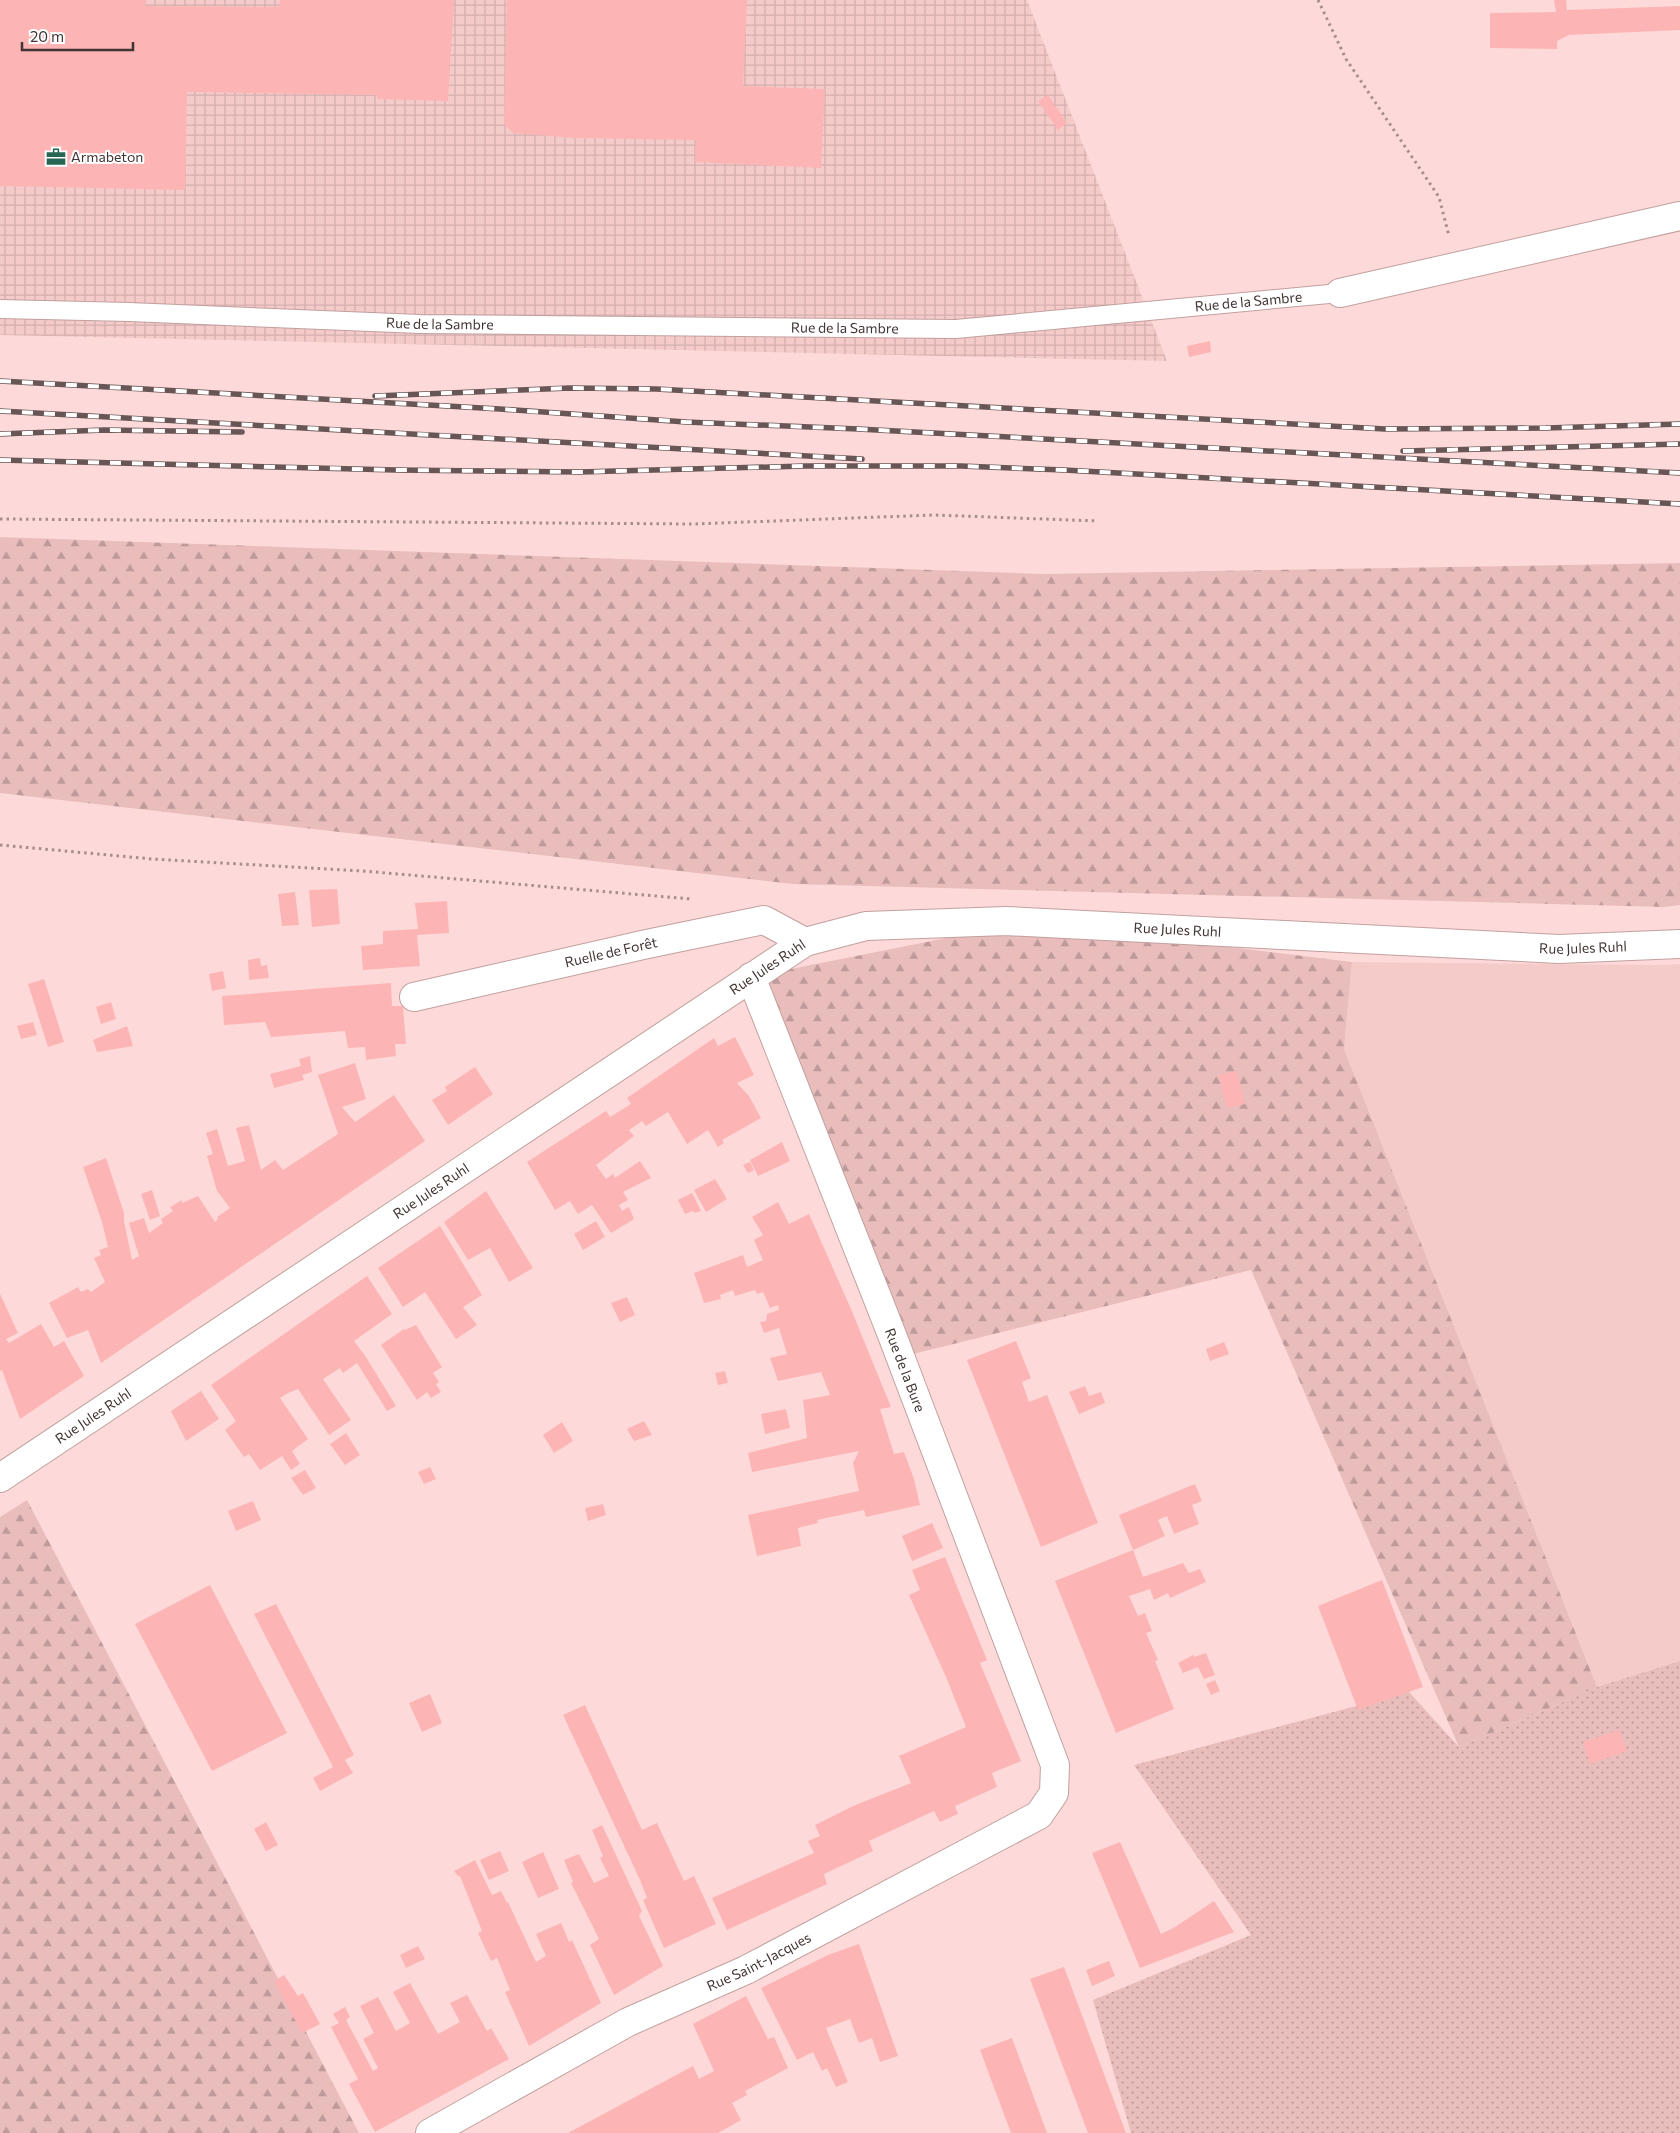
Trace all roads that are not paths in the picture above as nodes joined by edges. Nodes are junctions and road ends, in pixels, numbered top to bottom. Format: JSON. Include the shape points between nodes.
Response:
{"nodes":[{"id":1,"x":1680,"y":216,"type":"edge"},
{"id":2,"x":1340,"y":293,"type":"joint"},
{"id":3,"x":0,"y":309,"type":"edge"},
{"id":4,"x":805,"y":942,"type":"junction"},
{"id":5,"x":1680,"y":944,"type":"edge"},
{"id":6,"x":751,"y":977,"type":"junction"},
{"id":7,"x":414,"y":997,"type":"dead end"},
{"id":8,"x":0,"y":1478,"type":"edge"},
{"id":9,"x":1055,"y":1765,"type":"joint"},
{"id":10,"x":430,"y":2133,"type":"edge"}],
"edges":[{"from":1,"to":2,"type":"street","name":"Rue de la Sambre"},
{"from":2,"to":3,"type":"lane","name":"Rue de la Sambre","via":[[956,329],[420,324]]},
{"from":4,"to":5,"type":"street","name":"Rue Jules Ruhl","via":[[866,926],[1006,921],[1559,949]]},
{"from":4,"to":6,"type":"street","name":"Rue Jules Ruhl"},
{"from":4,"to":7,"type":"street","name":"Ruelle de Forêt","via":[[764,920]]},
{"from":6,"to":8,"type":"street","name":"Rue Jules Ruhl"},
{"from":6,"to":9,"type":"street","name":"Rue de la Bure","via":[[895,1342]]},
{"from":9,"to":10,"type":"street","name":"Rue Saint-Jacques","via":[[1054,1793],[1039,1815],[746,1970],[628,2022]]}]}
